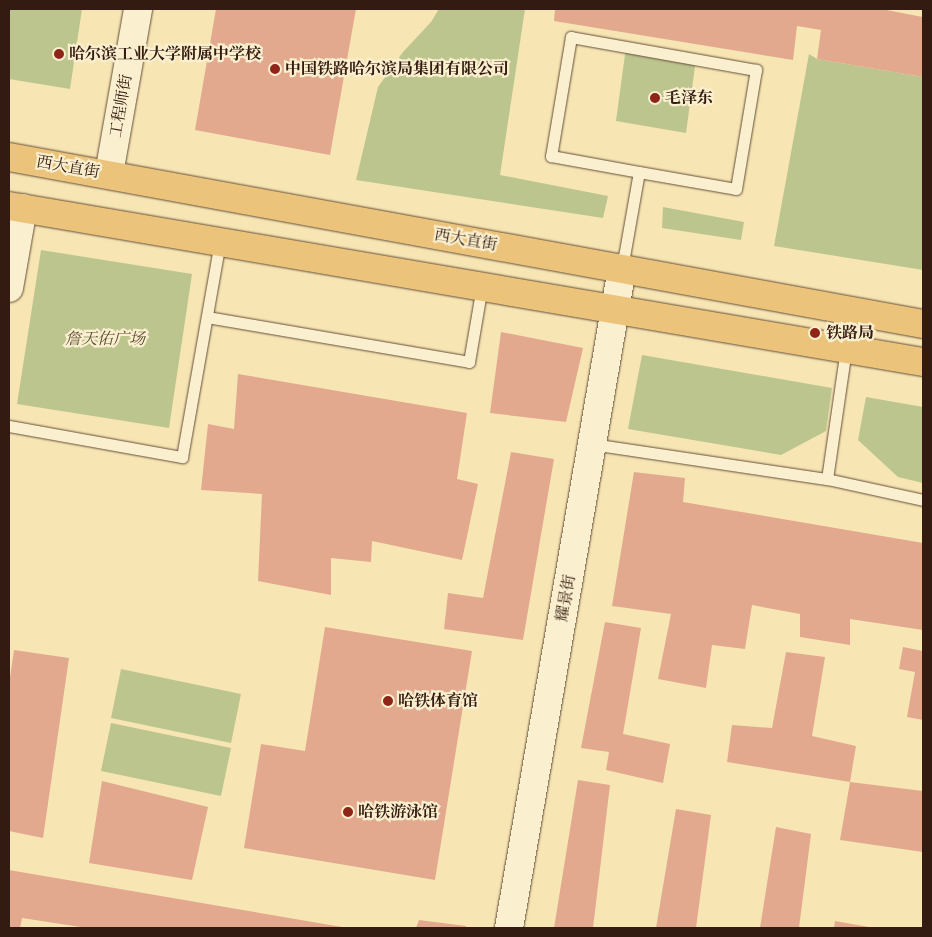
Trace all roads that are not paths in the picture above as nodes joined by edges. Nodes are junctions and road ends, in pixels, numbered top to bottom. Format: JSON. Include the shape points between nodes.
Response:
{"nodes":[{"id":1,"x":138,"y":9,"type":"edge"},
{"id":2,"x":9,"y":157,"type":"edge"},
{"id":3,"x":639,"y":172,"type":"junction"},
{"id":4,"x":109,"y":174,"type":"junction"},
{"id":5,"x":16,"y":207,"type":"edge"},
{"id":6,"x":220,"y":242,"type":"junction"},
{"id":7,"x":622,"y":268,"type":"junction"},
{"id":8,"x":482,"y":286,"type":"junction"},
{"id":9,"x":9,"y":288,"type":"edge"},
{"id":10,"x":615,"y":308,"type":"junction"},
{"id":11,"x":207,"y":316,"type":"junction"},
{"id":12,"x":923,"y":324,"type":"edge"},
{"id":13,"x":846,"y":348,"type":"junction"},
{"id":14,"x":923,"y":362,"type":"edge"},
{"id":15,"x":9,"y":426,"type":"edge"},
{"id":16,"x":592,"y":444,"type":"junction"},
{"id":17,"x":827,"y":479,"type":"junction"},
{"id":18,"x":923,"y":500,"type":"edge"},
{"id":19,"x":510,"y":928,"type":"edge"}],
"edges":[{"from":1,"to":4,"type":"street","name":"工程师街"},
{"from":2,"to":4,"type":"main road","name":"西大直街"},
{"from":3,"to":3,"type":"lane","via":[[736,189],[756,70],[571,37],[551,156]]},
{"from":3,"to":7,"type":"lane"},
{"from":4,"to":7,"type":"main road","name":"西大直街"},
{"from":5,"to":6,"type":"main road"},
{"from":5,"to":9,"type":"street"},
{"from":6,"to":8,"type":"main road"},
{"from":6,"to":11,"type":"lane"},
{"from":7,"to":10,"type":"street","name":"耀景街"},
{"from":7,"to":12,"type":"main road","name":"西大直街"},
{"from":8,"to":10,"type":"main road"},
{"from":8,"to":11,"type":"lane","via":[[469,362]]},
{"from":10,"to":13,"type":"main road"},
{"from":10,"to":16,"type":"street","name":"耀景街"},
{"from":11,"to":15,"type":"lane","via":[[182,457]]},
{"from":13,"to":14,"type":"main road"},
{"from":13,"to":17,"type":"lane"},
{"from":16,"to":17,"type":"lane"},
{"from":16,"to":19,"type":"street","name":"耀景街"},
{"from":17,"to":18,"type":"lane"}]}
